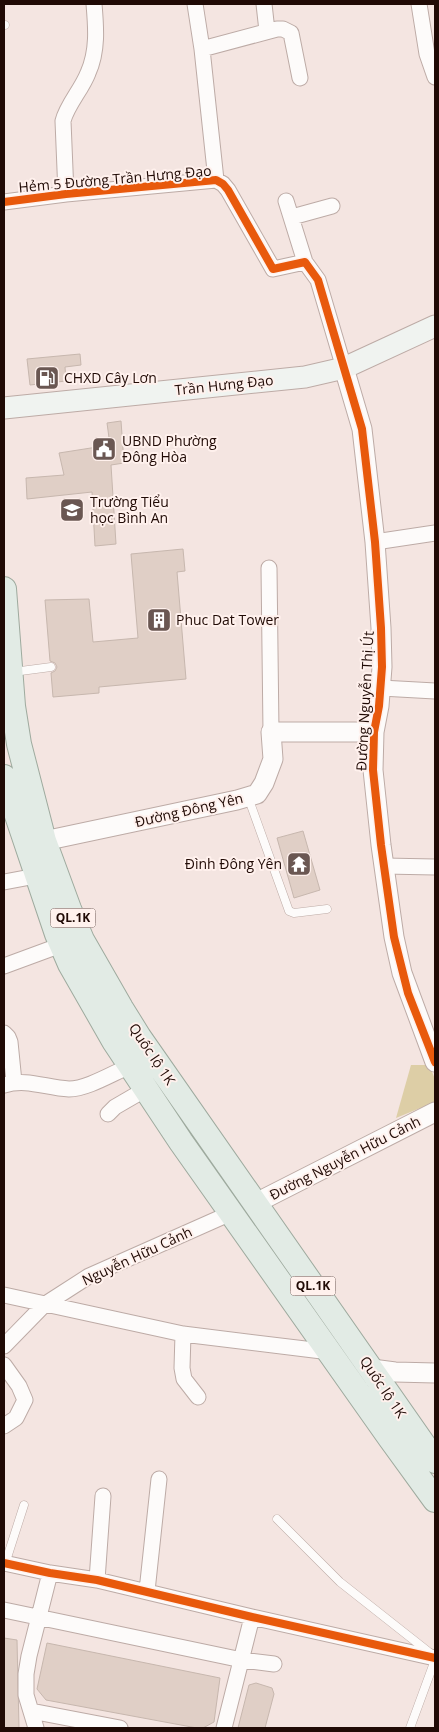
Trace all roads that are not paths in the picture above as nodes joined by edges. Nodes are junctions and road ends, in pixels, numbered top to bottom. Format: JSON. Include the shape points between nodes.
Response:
{"nodes":[{"id":1,"x":94,"y":4,"type":"edge"},
{"id":2,"x":194,"y":4,"type":"edge"},
{"id":3,"x":264,"y":4,"type":"edge"},
{"id":4,"x":419,"y":4,"type":"edge"},
{"id":5,"x":268,"y":31,"type":"junction"},
{"id":6,"x":429,"y":31,"type":"edge"},
{"id":7,"x":202,"y":49,"type":"junction"},
{"id":8,"x":435,"y":77,"type":"edge"},
{"id":9,"x":300,"y":78,"type":"dead end"},
{"id":10,"x":216,"y":180,"type":"junction"},
{"id":11,"x":66,"y":194,"type":"junction"},
{"id":12,"x":286,"y":201,"type":"dead end"},
{"id":13,"x":4,"y":202,"type":"edge"},
{"id":14,"x":332,"y":206,"type":"dead end"},
{"id":15,"x":292,"y":217,"type":"junction"},
{"id":16,"x":305,"y":262,"type":"junction"},
{"id":17,"x":435,"y":326,"type":"edge"},
{"id":18,"x":344,"y":368,"type":"junction"},
{"id":19,"x":4,"y":408,"type":"edge"},
{"id":20,"x":435,"y":533,"type":"edge"},
{"id":21,"x":375,"y":542,"type":"junction"},
{"id":22,"x":269,"y":568,"type":"dead end"},
{"id":23,"x":4,"y":589,"type":"edge"},
{"id":24,"x":51,"y":668,"type":"dead end"},
{"id":25,"x":10,"y":672,"type":"junction"},
{"id":26,"x":381,"y":688,"type":"junction"},
{"id":27,"x":435,"y":691,"type":"edge"},
{"id":28,"x":272,"y":732,"type":"junction"},
{"id":29,"x":374,"y":732,"type":"junction"},
{"id":30,"x":12,"y":745,"type":"edge"},
{"id":31,"x":4,"y":777,"type":"edge"},
{"id":32,"x":248,"y":797,"type":"junction"},
{"id":33,"x":44,"y":841,"type":"junction"},
{"id":34,"x":384,"y":866,"type":"junction"},
{"id":35,"x":435,"y":867,"type":"edge"},
{"id":36,"x":36,"y":876,"type":"junction"},
{"id":37,"x":4,"y":882,"type":"edge"},
{"id":38,"x":327,"y":909,"type":"dead end"},
{"id":39,"x":62,"y":944,"type":"junction"},
{"id":40,"x":4,"y":966,"type":"edge"},
{"id":41,"x":4,"y":1033,"type":"edge"},
{"id":42,"x":435,"y":1062,"type":"edge"},
{"id":43,"x":130,"y":1066,"type":"junction"},
{"id":44,"x":9,"y":1083,"type":"edge"},
{"id":45,"x":146,"y":1089,"type":"junction"},
{"id":46,"x":435,"y":1112,"type":"edge"},
{"id":47,"x":108,"y":1114,"type":"dead end"},
{"id":48,"x":254,"y":1204,"type":"junction"},
{"id":49,"x":231,"y":1213,"type":"junction"},
{"id":50,"x":4,"y":1295,"type":"edge"},
{"id":51,"x":44,"y":1305,"type":"junction"},
{"id":52,"x":183,"y":1334,"type":"junction"},
{"id":53,"x":4,"y":1346,"type":"edge"},
{"id":54,"x":330,"y":1352,"type":"junction"},
{"id":55,"x":4,"y":1365,"type":"edge"},
{"id":56,"x":372,"y":1369,"type":"junction"},
{"id":57,"x":435,"y":1373,"type":"edge"},
{"id":58,"x":198,"y":1397,"type":"dead end"},
{"id":59,"x":4,"y":1426,"type":"edge"},
{"id":60,"x":435,"y":1461,"type":"edge"},
{"id":61,"x":159,"y":1479,"type":"dead end"},
{"id":62,"x":103,"y":1496,"type":"dead end"},
{"id":63,"x":435,"y":1500,"type":"edge"},
{"id":64,"x":24,"y":1506,"type":"dead end"},
{"id":65,"x":277,"y":1519,"type":"dead end"},
{"id":66,"x":4,"y":1563,"type":"edge"},
{"id":67,"x":50,"y":1573,"type":"junction"},
{"id":68,"x":97,"y":1580,"type":"junction"},
{"id":69,"x":147,"y":1591,"type":"junction"},
{"id":70,"x":4,"y":1610,"type":"edge"},
{"id":71,"x":252,"y":1617,"type":"junction"},
{"id":72,"x":40,"y":1618,"type":"junction"},
{"id":73,"x":435,"y":1659,"type":"edge"},
{"id":74,"x":242,"y":1660,"type":"junction"},
{"id":75,"x":274,"y":1664,"type":"dead end"},
{"id":76,"x":31,"y":1711,"type":"junction"},
{"id":77,"x":36,"y":1728,"type":"edge"},
{"id":78,"x":120,"y":1728,"type":"edge"},
{"id":79,"x":224,"y":1728,"type":"edge"},
{"id":80,"x":410,"y":1728,"type":"edge"}],
"edges":[{"from":1,"to":11,"type":"street","via":[[94,54],[88,73],[63,121]]},
{"from":2,"to":7,"type":"street"},
{"from":3,"to":5,"type":"street"},
{"from":4,"to":6,"type":"street"},
{"from":5,"to":7,"type":"street"},
{"from":5,"to":9,"type":"street","via":[[283,28],[291,33]]},
{"from":6,"to":8,"type":"street","via":[[428,54]]},
{"from":7,"to":10,"type":"street"},
{"from":10,"to":11,"type":"street","name":"Hẻm 5 Đường Trần Hưng Đạo"},
{"from":10,"to":16,"type":"street","name":"Hẻm 5 Đường Trần Hưng Đạo","via":[[228,190],[273,269]]},
{"from":11,"to":13,"type":"street","name":"Hẻm 5 Đường Trần Hưng Đạo"},
{"from":12,"to":15,"type":"street"},
{"from":14,"to":15,"type":"street"},
{"from":15,"to":16,"type":"street"},
{"from":16,"to":18,"type":"street","via":[[318,280]]},
{"from":17,"to":18,"type":"main road","name":"Trần Hưng Đạo"},
{"from":18,"to":19,"type":"main road","name":"Trần Hưng Đạo","via":[[305,377]]},
{"from":18,"to":21,"type":"street","name":"Đường Nguyễn Thị Út","via":[[362,429]]},
{"from":20,"to":21,"type":"street"},
{"from":21,"to":26,"type":"street","name":"Đường Nguyễn Thị Út"},
{"from":22,"to":28,"type":"street"},
{"from":23,"to":25,"type":"main road","name":"Quốc lộ 1K","number":"QL.1K"},
{"from":24,"to":25,"type":"lane"},
{"from":25,"to":30,"type":"main road","name":"Quốc lộ 1K","number":"QL.1K"},
{"from":26,"to":27,"type":"street"},
{"from":26,"to":29,"type":"street","name":"Đường Nguyễn Thị Út"},
{"from":28,"to":29,"type":"street"},
{"from":28,"to":32,"type":"street","name":"Đường Đông Yên","via":[[273,759],[257,794]]},
{"from":29,"to":34,"type":"street","name":"Đường Nguyễn Thị Út","via":[[373,770]]},
{"from":30,"to":33,"type":"main road","name":"Quốc lộ 1K","number":"QL.1K"},
{"from":31,"to":36,"type":"main road","name":"Quốc lộ 1K","number":"QL.1K"},
{"from":32,"to":33,"type":"street","name":"Đường Đông Yên"},
{"from":32,"to":38,"type":"lane","via":[[288,911]]},
{"from":33,"to":48,"type":"main road","name":"Quốc lộ 1K","number":"QL.1K","via":[[69,909],[95,964],[139,1037]]},
{"from":34,"to":35,"type":"street"},
{"from":34,"to":42,"type":"street","name":"Đường Nguyễn Thị Út","via":[[402,974]]},
{"from":36,"to":37,"type":"street"},
{"from":36,"to":39,"type":"main road","name":"Quốc lộ 1K","number":"QL.1K"},
{"from":39,"to":40,"type":"street"},
{"from":39,"to":43,"type":"main road","name":"Quốc lộ 1K","number":"QL.1K","via":[[70,964]]},
{"from":41,"to":44,"type":"street","via":[[10,1042]]},
{"from":43,"to":44,"type":"street","via":[[71,1089]]},
{"from":43,"to":45,"type":"main road","name":"Quốc lộ 1K","number":"QL.1K"},
{"from":45,"to":47,"type":"street"},
{"from":45,"to":49,"type":"main road","name":"Quốc lộ 1K","number":"QL.1K"},
{"from":46,"to":48,"type":"street","name":"Đường Nguyễn Hữu Cảnh"},
{"from":48,"to":56,"type":"main road","name":"Quốc lộ 1K","number":"QL.1K"},
{"from":49,"to":51,"type":"street","name":"Nguyễn Hữu Cảnh","via":[[89,1276]]},
{"from":49,"to":54,"type":"main road","name":"Quốc lộ 1K"},
{"from":50,"to":51,"type":"street"},
{"from":51,"to":52,"type":"street"},
{"from":51,"to":53,"type":"street","name":"Nguyễn Hữu Cảnh"},
{"from":52,"to":54,"type":"street"},
{"from":52,"to":58,"type":"street","via":[[184,1379]]},
{"from":54,"to":63,"type":"main road","name":"Quốc lộ 1K"},
{"from":55,"to":59,"type":"street","via":[[25,1400],[16,1418]]},
{"from":56,"to":57,"type":"street"},
{"from":56,"to":60,"type":"main road","name":"Quốc lộ 1K","number":"QL.1K"},
{"from":61,"to":69,"type":"street"},
{"from":62,"to":68,"type":"street"},
{"from":64,"to":66,"type":"lane"},
{"from":65,"to":73,"type":"lane","via":[[340,1582]]},
{"from":66,"to":67,"type":"street"},
{"from":67,"to":68,"type":"street"},
{"from":67,"to":72,"type":"street"},
{"from":68,"to":69,"type":"street"},
{"from":69,"to":71,"type":"street"},
{"from":70,"to":72,"type":"street"},
{"from":71,"to":73,"type":"street"},
{"from":71,"to":74,"type":"street"},
{"from":72,"to":74,"type":"street"},
{"from":72,"to":76,"type":"street","via":[[26,1674],[26,1695]]},
{"from":73,"to":80,"type":"lane"},
{"from":74,"to":75,"type":"street"},
{"from":74,"to":79,"type":"street"},
{"from":76,"to":77,"type":"street"},
{"from":76,"to":78,"type":"street"}]}
